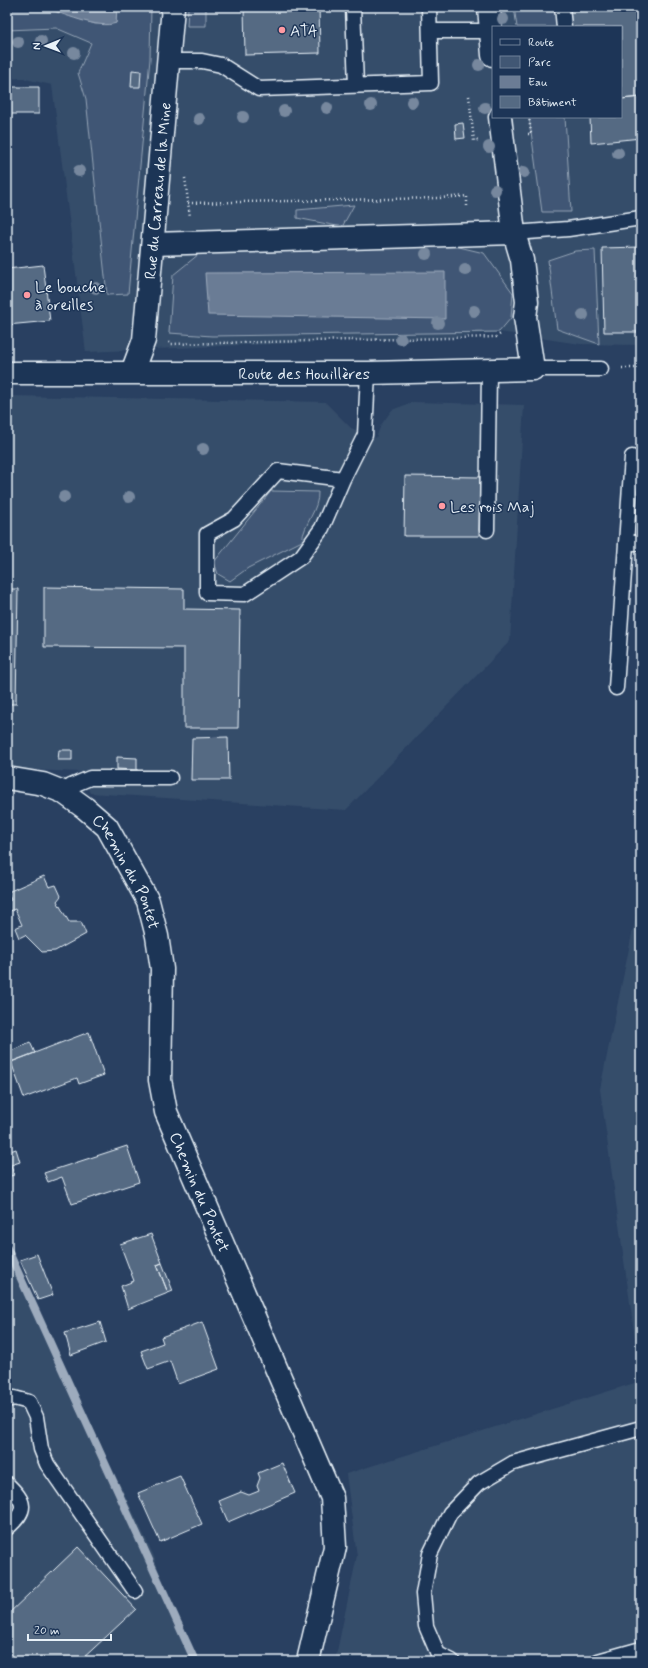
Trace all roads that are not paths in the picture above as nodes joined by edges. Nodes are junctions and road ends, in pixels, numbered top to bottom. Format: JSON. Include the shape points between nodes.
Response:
{"nodes":[{"id":1,"x":173,"y":7,"type":"edge"},
{"id":2,"x":353,"y":7,"type":"edge"},
{"id":3,"x":429,"y":7,"type":"edge"},
{"id":4,"x":489,"y":7,"type":"edge"},
{"id":5,"x":562,"y":7,"type":"edge"},
{"id":6,"x":564,"y":26,"type":"edge"},
{"id":7,"x":490,"y":31,"type":"junction"},
{"id":8,"x":430,"y":32,"type":"junction"},
{"id":9,"x":492,"y":47,"type":"edge"},
{"id":10,"x":168,"y":61,"type":"junction"},
{"id":11,"x":356,"y":85,"type":"junction"},
{"id":12,"x":500,"y":118,"type":"edge"},
{"id":13,"x":641,"y":218,"type":"edge"},
{"id":14,"x":514,"y":233,"type":"junction"},
{"id":15,"x":153,"y":244,"type":"junction"},
{"id":16,"x":601,"y":368,"type":"dead end"},
{"id":17,"x":533,"y":369,"type":"junction"},
{"id":18,"x":489,"y":370,"type":"junction"},
{"id":19,"x":132,"y":372,"type":"junction"},
{"id":20,"x":7,"y":373,"type":"edge"},
{"id":21,"x":368,"y":373,"type":"junction"},
{"id":22,"x":632,"y":457,"type":"dead end"},
{"id":23,"x":342,"y":479,"type":"junction"},
{"id":24,"x":487,"y":530,"type":"dead end"},
{"id":25,"x":626,"y":543,"type":"junction"},
{"id":26,"x":641,"y":543,"type":"edge"},
{"id":27,"x":616,"y":688,"type":"dead end"},
{"id":28,"x":7,"y":778,"type":"edge"},
{"id":29,"x":170,"y":778,"type":"dead end"},
{"id":30,"x":63,"y":792,"type":"junction"},
{"id":31,"x":7,"y":1400,"type":"edge"},
{"id":32,"x":641,"y":1428,"type":"edge"},
{"id":33,"x":7,"y":1484,"type":"edge"},
{"id":34,"x":7,"y":1528,"type":"edge"},
{"id":35,"x":135,"y":1590,"type":"dead end"},
{"id":36,"x":641,"y":1649,"type":"edge"},
{"id":37,"x":308,"y":1661,"type":"edge"},
{"id":38,"x":452,"y":1661,"type":"edge"},
{"id":39,"x":598,"y":1661,"type":"edge"}],
"edges":[{"from":1,"to":10,"type":"street","name":"Rue du Carreau de la Mine"},
{"from":2,"to":11,"type":"lane"},
{"from":3,"to":8,"type":"lane"},
{"from":4,"to":7,"type":"street"},
{"from":5,"to":6,"type":"lane"},
{"from":7,"to":8,"type":"lane"},
{"from":7,"to":9,"type":"street"},
{"from":8,"to":11,"type":"lane","via":[[431,83]]},
{"from":10,"to":11,"type":"lane","via":[[202,61],[222,65],[259,89]]},
{"from":10,"to":15,"type":"street","name":"Rue du Carreau de la Mine"},
{"from":12,"to":14,"type":"street"},
{"from":13,"to":14,"type":"lane","via":[[568,229]]},
{"from":14,"to":15,"type":"street"},
{"from":14,"to":17,"type":"street","via":[[522,260],[527,302],[525,317]]},
{"from":15,"to":19,"type":"street","name":"Rue du Carreau de la Mine","via":[[144,340]]},
{"from":16,"to":17,"type":"lane","name":"Route des Houillères"},
{"from":17,"to":18,"type":"street","name":"Route des Houillères"},
{"from":18,"to":21,"type":"street","name":"Route des Houillères"},
{"from":18,"to":24,"type":"lane"},
{"from":19,"to":20,"type":"street","name":"Route des Houillères"},
{"from":19,"to":21,"type":"street","name":"Route des Houillères"},
{"from":21,"to":23,"type":"lane","via":[[365,435]]},
{"from":22,"to":25,"type":"lane"},
{"from":23,"to":23,"type":"lane","via":[[322,528],[301,557],[245,594],[207,593],[206,534],[234,519],[278,471]]},
{"from":25,"to":26,"type":"lane"},
{"from":25,"to":27,"type":"lane"},
{"from":28,"to":30,"type":"street","name":"Chemin du Pontet","via":[[43,784]]},
{"from":29,"to":30,"type":"lane","via":[[90,778]]},
{"from":30,"to":37,"type":"street","name":"Chemin du Pontet","via":[[107,827],[148,902],[162,969],[160,1080],[166,1112],[332,1498],[335,1547]]},
{"from":31,"to":35,"type":"lane","via":[[14,1398],[29,1402],[36,1417],[41,1449],[47,1464]]},
{"from":32,"to":38,"type":"lane","via":[[513,1463],[479,1483],[450,1513],[430,1554],[423,1594],[426,1626],[438,1654]]},
{"from":33,"to":34,"type":"lane","via":[[19,1496],[23,1506],[18,1518]]},
{"from":36,"to":39,"type":"lane"}]}
